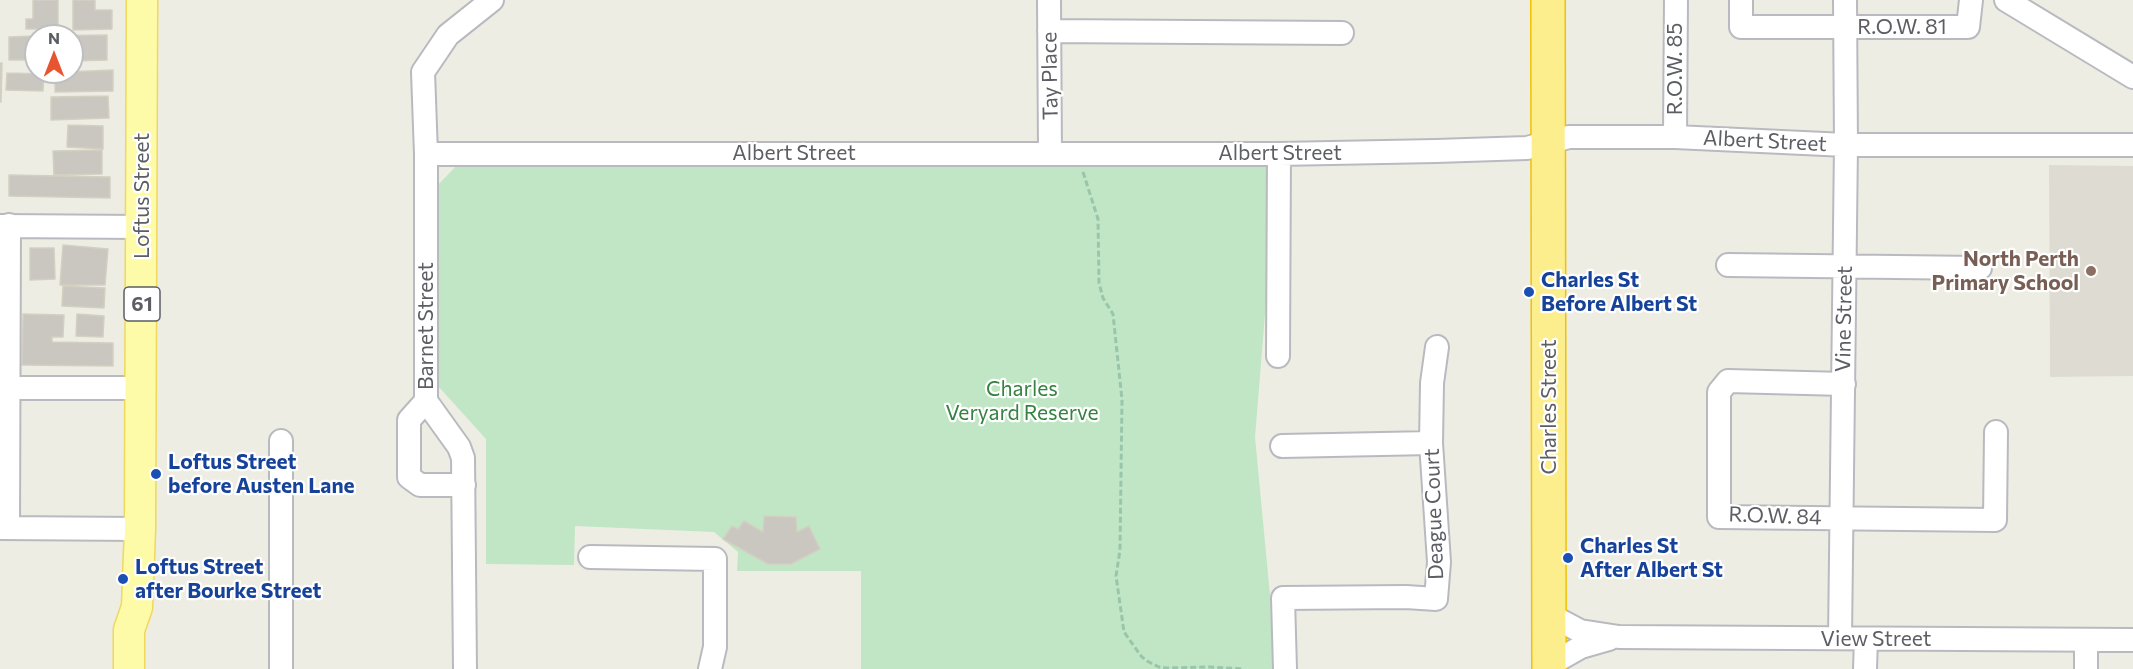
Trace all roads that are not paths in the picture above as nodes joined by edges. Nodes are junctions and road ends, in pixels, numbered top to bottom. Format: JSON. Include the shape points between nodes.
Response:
{"nodes":[{"id":1,"x":141,"y":0,"type":"edge"},
{"id":2,"x":492,"y":0,"type":"edge"},
{"id":3,"x":1049,"y":0,"type":"edge"},
{"id":4,"x":1548,"y":0,"type":"edge"},
{"id":5,"x":1676,"y":0,"type":"edge"},
{"id":6,"x":1741,"y":0,"type":"edge"},
{"id":7,"x":1845,"y":0,"type":"edge"},
{"id":8,"x":1971,"y":0,"type":"edge"},
{"id":9,"x":2006,"y":0,"type":"edge"},
{"id":10,"x":1846,"y":27,"type":"junction"},
{"id":11,"x":1049,"y":31,"type":"junction"},
{"id":12,"x":1342,"y":33,"type":"dead end"},
{"id":13,"x":2133,"y":77,"type":"edge"},
{"id":14,"x":1675,"y":137,"type":"junction"},
{"id":15,"x":1549,"y":142,"type":"junction"},
{"id":16,"x":1846,"y":145,"type":"junction"},
{"id":17,"x":2133,"y":145,"type":"edge"},
{"id":18,"x":1050,"y":153,"type":"junction"},
{"id":19,"x":426,"y":154,"type":"junction"},
{"id":20,"x":1279,"y":154,"type":"junction"},
{"id":21,"x":4,"y":226,"type":"edge"},
{"id":22,"x":142,"y":227,"type":"junction"},
{"id":23,"x":1728,"y":265,"type":"dead end"},
{"id":24,"x":1845,"y":266,"type":"junction"},
{"id":25,"x":1980,"y":268,"type":"dead end"},
{"id":26,"x":1437,"y":347,"type":"dead end"},
{"id":27,"x":1278,"y":356,"type":"dead end"},
{"id":28,"x":1844,"y":384,"type":"junction"},
{"id":29,"x":4,"y":388,"type":"edge"},
{"id":30,"x":141,"y":388,"type":"junction"},
{"id":31,"x":426,"y":401,"type":"junction"},
{"id":32,"x":1996,"y":432,"type":"dead end"},
{"id":33,"x":281,"y":441,"type":"dead end"},
{"id":34,"x":1431,"y":443,"type":"junction"},
{"id":35,"x":1282,"y":446,"type":"dead end"},
{"id":36,"x":464,"y":485,"type":"junction"},
{"id":37,"x":1842,"y":518,"type":"junction"},
{"id":38,"x":4,"y":528,"type":"edge"},
{"id":39,"x":140,"y":529,"type":"junction"},
{"id":40,"x":590,"y":557,"type":"dead end"},
{"id":41,"x":137,"y":607,"type":"junction"},
{"id":42,"x":1548,"y":614,"type":"junction"},
{"id":43,"x":1619,"y":637,"type":"junction"},
{"id":44,"x":1840,"y":638,"type":"junction"},
{"id":45,"x":1866,"y":639,"type":"junction"},
{"id":46,"x":2086,"y":640,"type":"junction"},
{"id":47,"x":2133,"y":640,"type":"edge"},
{"id":48,"x":715,"y":647,"type":"junction"},
{"id":49,"x":1549,"y":667,"type":"edge"},
{"id":50,"x":129,"y":669,"type":"edge"},
{"id":51,"x":147,"y":669,"type":"edge"},
{"id":52,"x":281,"y":669,"type":"edge"},
{"id":53,"x":465,"y":669,"type":"edge"},
{"id":54,"x":710,"y":669,"type":"edge"},
{"id":55,"x":723,"y":669,"type":"edge"},
{"id":56,"x":1285,"y":669,"type":"edge"},
{"id":57,"x":1865,"y":669,"type":"edge"},
{"id":58,"x":2086,"y":669,"type":"edge"}],
"edges":[{"from":1,"to":22,"type":"main road","name":"Loftus Street","number":"61"},
{"from":2,"to":19,"type":"street","name":"Barnet Street","via":[[448,35],[423,72]]},
{"from":3,"to":11,"type":"street","name":"Tay Place"},
{"from":4,"to":15,"type":"highway","name":"Charles Street"},
{"from":5,"to":14,"type":"street","name":"R.O.W. 85"},
{"from":6,"to":10,"type":"street","via":[[1741,27]]},
{"from":7,"to":10,"type":"street","name":"Vine Street"},
{"from":8,"to":10,"type":"street","name":"R.O.W. 81","via":[[1968,27]]},
{"from":9,"to":13,"type":"street"},
{"from":10,"to":16,"type":"street","name":"Vine Street"},
{"from":11,"to":12,"type":"street"},
{"from":11,"to":18,"type":"street","name":"Tay Place"},
{"from":14,"to":15,"type":"street","name":"Albert Street","via":[[1569,137]]},
{"from":14,"to":16,"type":"street","name":"Albert Street"},
{"from":15,"to":20,"type":"street","name":"Albert Street","via":[[1493,149]]},
{"from":15,"to":42,"type":"highway","name":"Charles Street"},
{"from":16,"to":17,"type":"street","name":"Albert Street"},
{"from":16,"to":24,"type":"street","name":"Vine Street"},
{"from":18,"to":19,"type":"street","name":"Albert Street"},
{"from":18,"to":20,"type":"street","name":"Albert Street"},
{"from":19,"to":31,"type":"street","name":"Barnet Street"},
{"from":20,"to":27,"type":"street"},
{"from":21,"to":22,"type":"street"},
{"from":21,"to":29,"type":"street"},
{"from":22,"to":30,"type":"main road","name":"Loftus Street","number":"61"},
{"from":23,"to":24,"type":"street"},
{"from":24,"to":25,"type":"street"},
{"from":24,"to":28,"type":"street","name":"Vine Street"},
{"from":26,"to":34,"type":"street","name":"Deague Court"},
{"from":28,"to":37,"type":"street","name":"Vine Street"},
{"from":28,"to":37,"type":"street","name":"R.O.W. 84","via":[[1728,381],[1719,392],[1719,517]]},
{"from":29,"to":30,"type":"street"},
{"from":29,"to":38,"type":"street"},
{"from":30,"to":39,"type":"main road","name":"Loftus Street","number":"61"},
{"from":31,"to":36,"type":"street","name":"Barnet Street","via":[[459,447]]},
{"from":31,"to":36,"type":"street","via":[[410,420],[410,477],[420,485]]},
{"from":32,"to":37,"type":"street","name":"R.O.W. 84","via":[[1995,520]]},
{"from":33,"to":52,"type":"street"},
{"from":34,"to":35,"type":"street"},
{"from":34,"to":56,"type":"street","name":"Deague Court","via":[[1439,562],[1436,599],[1283,598]]},
{"from":36,"to":53,"type":"street","name":"Barnet Street"},
{"from":37,"to":44,"type":"street","name":"Vine Street"},
{"from":38,"to":39,"type":"street"},
{"from":39,"to":41,"type":"main road","name":"Loftus Street","number":"61"},
{"from":40,"to":48,"type":"street","via":[[715,559]]},
{"from":41,"to":50,"type":"main road","name":"Loftus Street","number":"61","via":[[129,630]]},
{"from":41,"to":51,"type":"main road","name":"Loftus Street","number":"61","via":[[147,633]]},
{"from":42,"to":43,"type":"street","name":"View Street","via":[[1580,631]]},
{"from":42,"to":49,"type":"highway","name":"Charles Street"},
{"from":43,"to":44,"type":"street","name":"View Street"},
{"from":43,"to":49,"type":"street","name":"View Street","via":[[1581,647]]},
{"from":44,"to":45,"type":"street","name":"View Street"},
{"from":45,"to":46,"type":"street","name":"View Street"},
{"from":45,"to":57,"type":"street"},
{"from":46,"to":47,"type":"street","name":"View Street"},
{"from":46,"to":58,"type":"street"},
{"from":48,"to":54,"type":"street"},
{"from":48,"to":55,"type":"street"}]}
